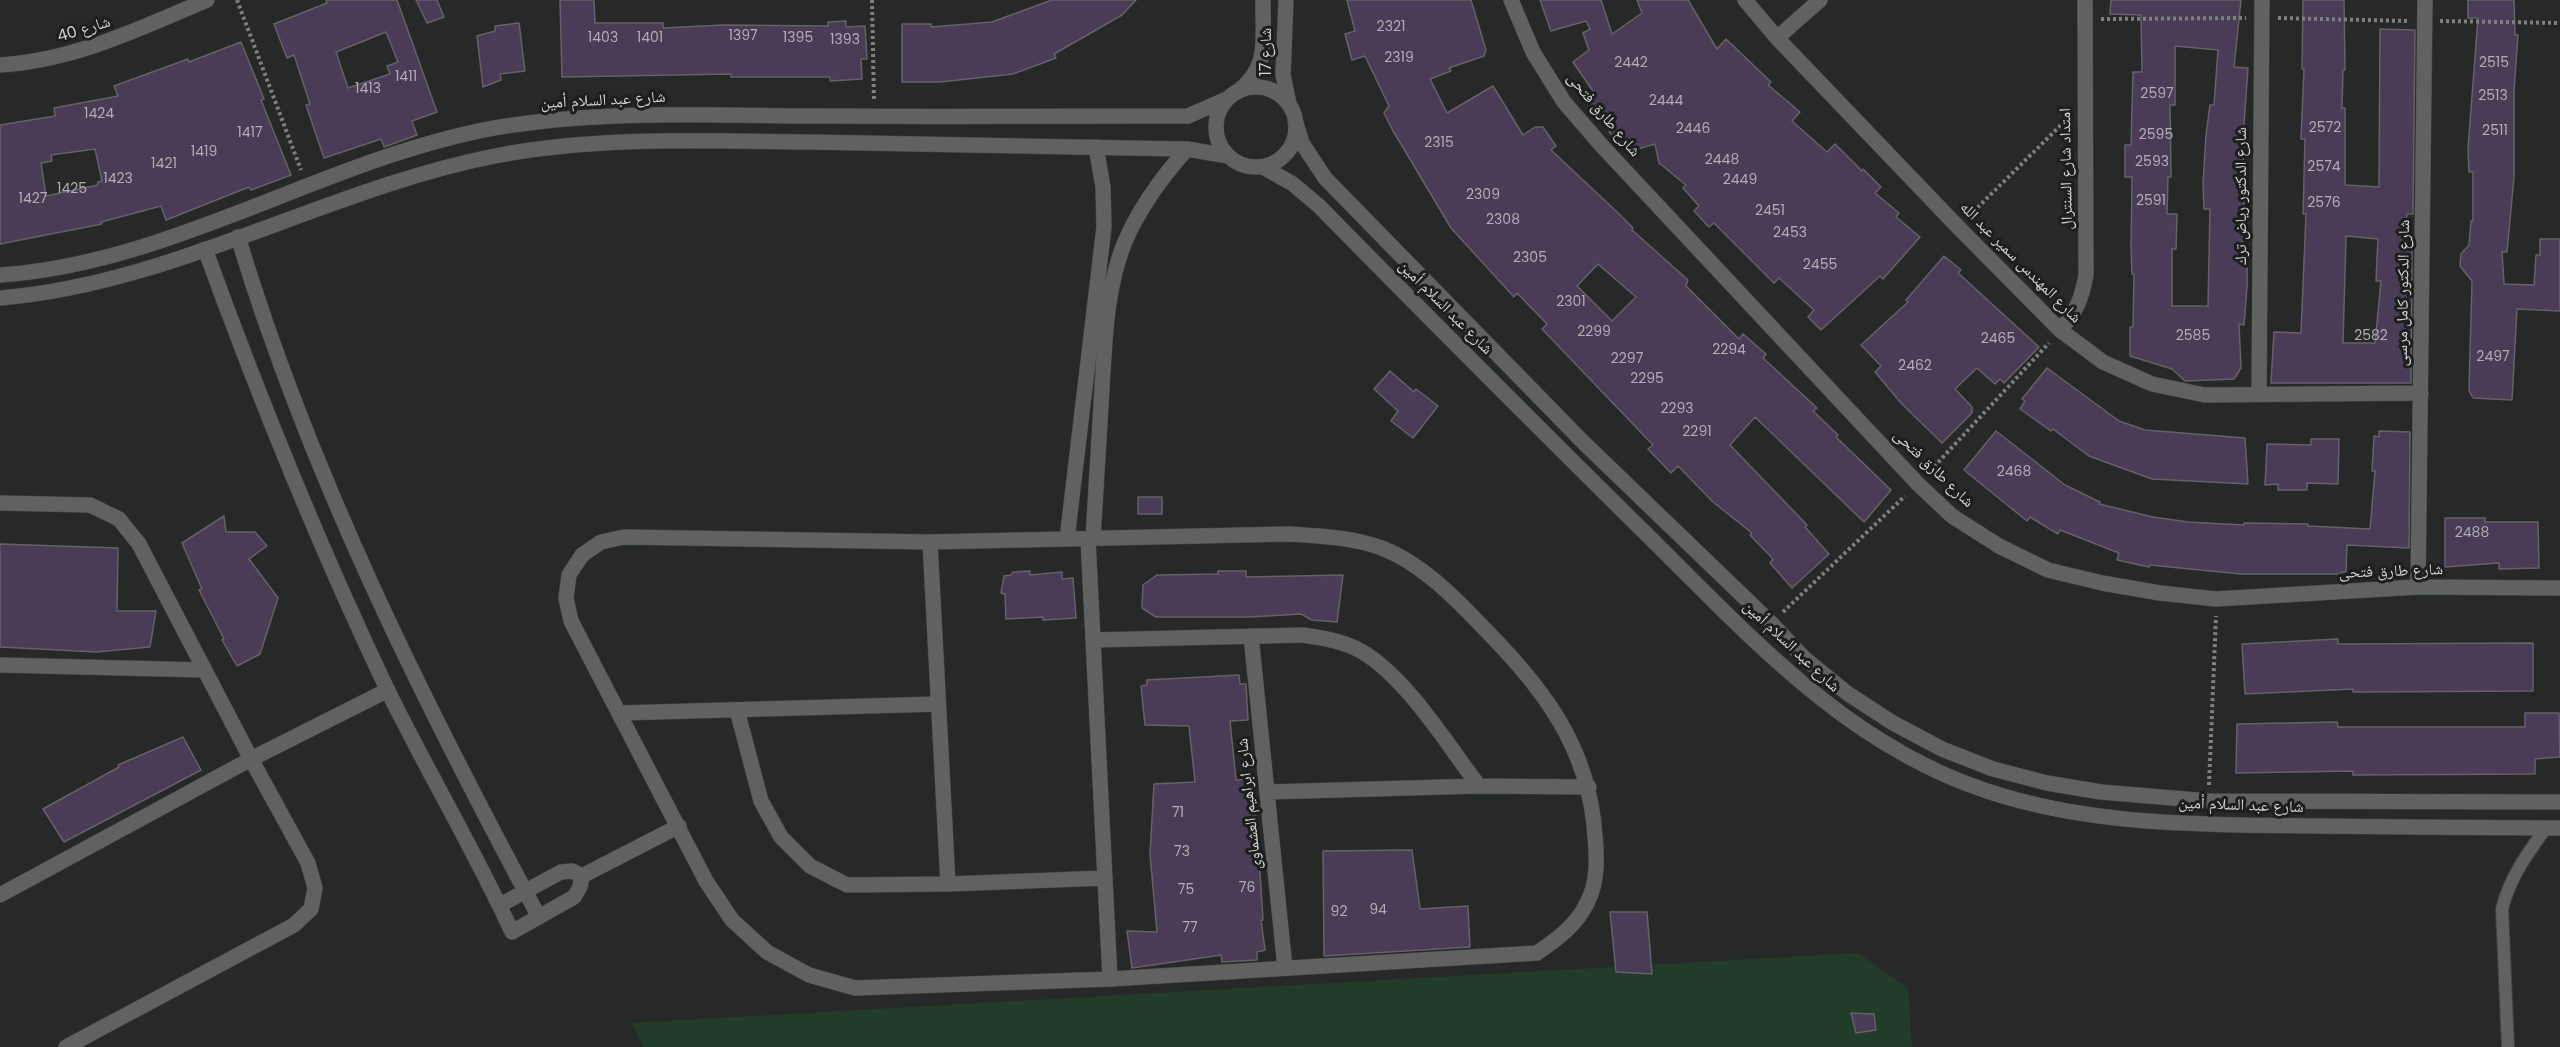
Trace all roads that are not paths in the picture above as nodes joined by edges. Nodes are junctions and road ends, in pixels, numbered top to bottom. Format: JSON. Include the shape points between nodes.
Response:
{"nodes":[{"id":1,"x":207,"y":0,"type":"edge"},
{"id":2,"x":1263,"y":0,"type":"edge"},
{"id":3,"x":1286,"y":0,"type":"edge"},
{"id":4,"x":1511,"y":0,"type":"edge"},
{"id":5,"x":1745,"y":0,"type":"edge"},
{"id":6,"x":1820,"y":0,"type":"edge"},
{"id":7,"x":2085,"y":0,"type":"edge"},
{"id":8,"x":2262,"y":0,"type":"edge"},
{"id":9,"x":2425,"y":0,"type":"edge"},
{"id":10,"x":1777,"y":38,"type":"junction"},
{"id":11,"x":0,"y":65,"type":"edge"},
{"id":12,"x":1232,"y":95,"type":"junction"},
{"id":13,"x":1289,"y":104,"type":"junction"},
{"id":14,"x":721,"y":115,"type":"junction"},
{"id":15,"x":777,"y":116,"type":"junction"},
{"id":16,"x":1295,"y":120,"type":"junction"},
{"id":17,"x":723,"y":141,"type":"junction"},
{"id":18,"x":777,"y":142,"type":"junction"},
{"id":19,"x":1096,"y":147,"type":"junction"},
{"id":20,"x":1186,"y":149,"type":"junction"},
{"id":21,"x":1228,"y":156,"type":"junction"},
{"id":22,"x":1263,"y":166,"type":"junction"},
{"id":23,"x":238,"y":237,"type":"junction"},
{"id":24,"x":205,"y":249,"type":"junction"},
{"id":25,"x":0,"y":275,"type":"edge"},
{"id":26,"x":0,"y":298,"type":"edge"},
{"id":27,"x":1100,"y":319,"type":"junction"},
{"id":28,"x":2060,"y":330,"type":"junction"},
{"id":29,"x":2259,"y":393,"type":"junction"},
{"id":30,"x":2421,"y":393,"type":"junction"},
{"id":31,"x":1584,"y":442,"type":"junction"},
{"id":32,"x":1569,"y":458,"type":"junction"},
{"id":33,"x":0,"y":503,"type":"edge"},
{"id":34,"x":1067,"y":539,"type":"junction"},
{"id":35,"x":1090,"y":539,"type":"junction"},
{"id":36,"x":930,"y":542,"type":"junction"},
{"id":37,"x":2418,"y":587,"type":"junction"},
{"id":38,"x":2560,"y":588,"type":"edge"},
{"id":39,"x":1251,"y":636,"type":"junction"},
{"id":40,"x":1093,"y":640,"type":"junction"},
{"id":41,"x":0,"y":665,"type":"edge"},
{"id":42,"x":204,"y":670,"type":"junction"},
{"id":43,"x":388,"y":690,"type":"junction"},
{"id":44,"x":938,"y":704,"type":"junction"},
{"id":45,"x":737,"y":710,"type":"junction"},
{"id":46,"x":620,"y":713,"type":"junction"},
{"id":47,"x":251,"y":759,"type":"junction"},
{"id":48,"x":1479,"y":786,"type":"junction"},
{"id":49,"x":1589,"y":787,"type":"junction"},
{"id":50,"x":1267,"y":792,"type":"junction"},
{"id":51,"x":2560,"y":802,"type":"edge"},
{"id":52,"x":679,"y":826,"type":"junction"},
{"id":53,"x":2553,"y":828,"type":"edge"},
{"id":54,"x":582,"y":876,"type":"junction"},
{"id":55,"x":1105,"y":878,"type":"junction"},
{"id":56,"x":948,"y":884,"type":"junction"},
{"id":57,"x":525,"y":892,"type":"junction"},
{"id":58,"x":0,"y":895,"type":"edge"},
{"id":59,"x":500,"y":905,"type":"junction"},
{"id":60,"x":539,"y":917,"type":"junction"},
{"id":61,"x":1285,"y":968,"type":"junction"},
{"id":62,"x":1110,"y":979,"type":"junction"},
{"id":63,"x":66,"y":1047,"type":"edge"},
{"id":64,"x":2508,"y":1047,"type":"edge"}],
"edges":[{"from":1,"to":11,"type":"street","name":"شارع 40","via":[[107,43],[65,56]]},
{"from":2,"to":12,"type":"street","name":"شارع 17","via":[[1260,63],[1250,82]]},
{"from":3,"to":13,"type":"street","name":"شارع 17","via":[[1283,75]]},
{"from":4,"to":37,"type":"street","name":"شارع طارق فتحى","via":[[1533,52],[1564,102],[1952,516],[1999,546],[2048,570],[2102,583],[2217,599]]},
{"from":5,"to":10,"type":"street","name":"شارع المهندس سمير عبد الله"},
{"from":6,"to":10,"type":"street"},
{"from":7,"to":28,"type":"street","name":"امتداد شارع السنترال","via":[[2086,275],[2083,296],[2074,315]]},
{"from":8,"to":29,"type":"street","name":"شارع الدكتور رياض ترك"},
{"from":9,"to":30,"type":"street","name":"شارع الدكتور كامل مرسى"},
{"from":10,"to":28,"type":"street","name":"شارع المهندس سمير عبد الله"},
{"from":12,"to":13,"type":"street","via":[[1260,87]]},
{"from":12,"to":15,"type":"street","name":"شارع عبد السلام أمين","via":[[1188,116]]},
{"from":12,"to":21,"type":"street","via":[[1216,121],[1220,146]]},
{"from":13,"to":16,"type":"street"},
{"from":14,"to":15,"type":"street","name":"شارع عبد السلام أمين"},
{"from":14,"to":17,"type":"street","via":[[728,128]]},
{"from":14,"to":25,"type":"street","name":"شارع عبد السلام أمين","via":[[594,118],[494,128],[396,154],[137,249],[79,264]]},
{"from":15,"to":18,"type":"street","via":[[772,126]]},
{"from":16,"to":22,"type":"street","via":[[1292,145],[1275,163]]},
{"from":16,"to":31,"type":"street","name":"شارع عبد السلام أمين","via":[[1309,158],[1325,178]]},
{"from":17,"to":18,"type":"street"},
{"from":17,"to":23,"type":"street","via":[[603,144],[498,155],[396,181]]},
{"from":18,"to":19,"type":"street"},
{"from":19,"to":20,"type":"street"},
{"from":19,"to":27,"type":"street","via":[[1104,227]]},
{"from":20,"to":21,"type":"street"},
{"from":20,"to":27,"type":"street","via":[[1161,178],[1136,218]]},
{"from":21,"to":22,"type":"street","via":[[1250,167]]},
{"from":22,"to":32,"type":"street","name":"شارع عبد السلام أمين","via":[[1319,206]]},
{"from":23,"to":24,"type":"street"},
{"from":23,"to":57,"type":"street","via":[[274,345],[355,548],[406,659]]},
{"from":24,"to":26,"type":"street","via":[[146,271],[86,286]]},
{"from":24,"to":43,"type":"street","via":[[282,448]]},
{"from":27,"to":34,"type":"street"},
{"from":27,"to":35,"type":"street"},
{"from":28,"to":29,"type":"street","name":"شارع المهندس سمير عبد الله","via":[[2103,363],[2152,384],[2205,395]]},
{"from":29,"to":30,"type":"street","name":"شارع المهندس سمير عبد الله"},
{"from":30,"to":37,"type":"street","name":"شارع الدكتور كامل مرسى"},
{"from":31,"to":32,"type":"street"},
{"from":31,"to":51,"type":"street","name":"شارع عبد السلام أمين","via":[[1804,658],[1847,693],[1942,749],[1994,769],[2101,792],[2209,801]]},
{"from":32,"to":53,"type":"street","name":"شارع عبد السلام أمين","via":[[1788,672],[1832,709],[1880,742],[1986,791],[2093,814],[2209,825]]},
{"from":33,"to":42,"type":"street","via":[[90,505],[119,519],[139,543]]},
{"from":34,"to":35,"type":"street"},
{"from":34,"to":36,"type":"street"},
{"from":35,"to":40,"type":"street"},
{"from":35,"to":49,"type":"street","via":[[1288,534],[1337,536],[1383,549],[1424,572],[1460,603],[1541,690],[1570,740]]},
{"from":36,"to":44,"type":"street"},
{"from":36,"to":46,"type":"street","via":[[649,536],[601,542],[582,555],[569,575],[566,598],[571,621]]},
{"from":37,"to":38,"type":"street","name":"شارع طارق فتحى"},
{"from":39,"to":40,"type":"street"},
{"from":39,"to":48,"type":"street","via":[[1332,639],[1384,666]]},
{"from":39,"to":50,"type":"street","name":"شارع ابراهيم العشماوى"},
{"from":40,"to":55,"type":"street"},
{"from":41,"to":42,"type":"street"},
{"from":42,"to":47,"type":"street"},
{"from":43,"to":47,"type":"street"},
{"from":43,"to":59,"type":"street"},
{"from":44,"to":45,"type":"street"},
{"from":44,"to":56,"type":"street"},
{"from":45,"to":46,"type":"street"},
{"from":45,"to":56,"type":"street","via":[[761,801],[781,837],[810,866],[847,885]]},
{"from":46,"to":52,"type":"street"},
{"from":47,"to":58,"type":"street"},
{"from":47,"to":63,"type":"street","via":[[308,863],[315,888],[311,909],[294,925]]},
{"from":48,"to":49,"type":"street"},
{"from":48,"to":50,"type":"street"},
{"from":49,"to":61,"type":"street","via":[[1597,867],[1588,903],[1567,932],[1537,953]]},
{"from":50,"to":61,"type":"street","name":"شارع ابراهيم العشماوى"},
{"from":52,"to":54,"type":"street"},
{"from":52,"to":62,"type":"street","via":[[706,881],[732,920],[767,952],[809,975],[855,988]]},
{"from":53,"to":64,"type":"lane","via":[[2519,865],[2502,909]]},
{"from":54,"to":57,"type":"street","via":[[572,871],[561,872]]},
{"from":54,"to":60,"type":"street","via":[[574,897]]},
{"from":55,"to":56,"type":"street"},
{"from":55,"to":62,"type":"street"},
{"from":57,"to":59,"type":"street"},
{"from":57,"to":60,"type":"street"},
{"from":59,"to":60,"type":"street","via":[[513,932]]},
{"from":61,"to":62,"type":"street"}]}
